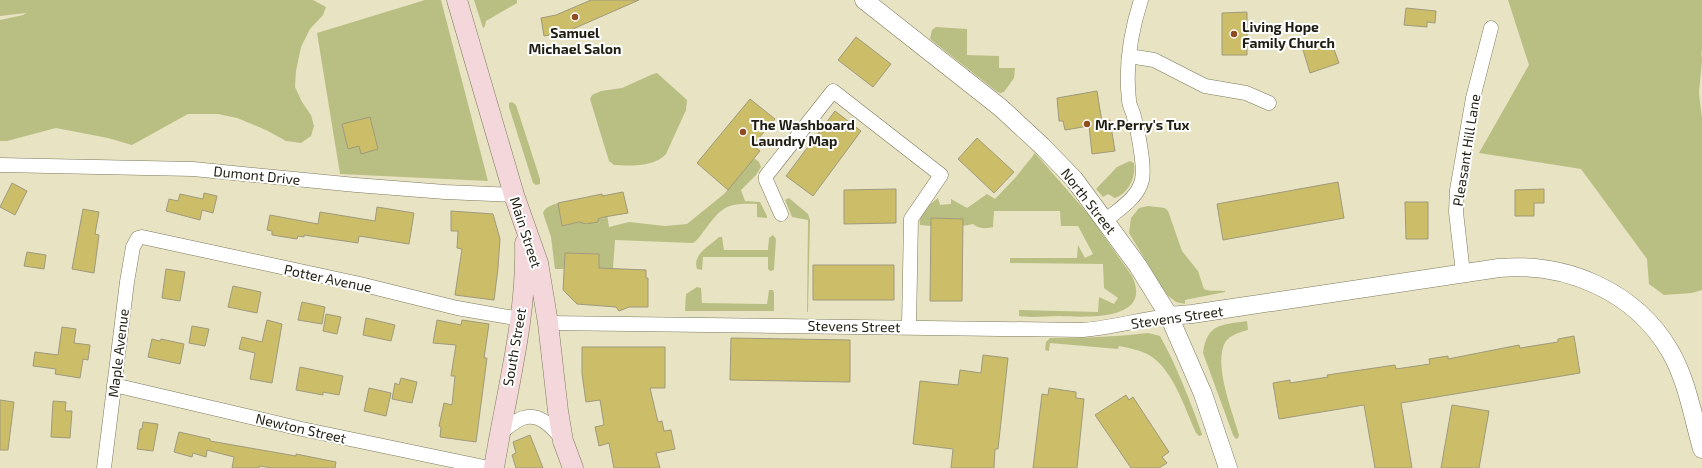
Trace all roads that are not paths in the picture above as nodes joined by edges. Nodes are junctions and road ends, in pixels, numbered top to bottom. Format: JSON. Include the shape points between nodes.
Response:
{"nodes":[{"id":1,"x":457,"y":0,"type":"edge"},
{"id":2,"x":864,"y":0,"type":"edge"},
{"id":3,"x":1141,"y":0,"type":"edge"},
{"id":4,"x":1491,"y":28,"type":"dead end"},
{"id":5,"x":1129,"y":56,"type":"junction"},
{"id":6,"x":1268,"y":103,"type":"dead end"},
{"id":7,"x":0,"y":165,"type":"edge"},
{"id":8,"x":514,"y":194,"type":"junction"},
{"id":9,"x":781,"y":214,"type":"dead end"},
{"id":10,"x":1106,"y":220,"type":"junction"},
{"id":11,"x":524,"y":225,"type":"junction"},
{"id":12,"x":136,"y":239,"type":"joint"},
{"id":13,"x":1463,"y":274,"type":"junction"},
{"id":14,"x":1169,"y":316,"type":"junction"},
{"id":15,"x":520,"y":319,"type":"junction"},
{"id":16,"x":548,"y":323,"type":"junction"},
{"id":17,"x":909,"y":327,"type":"junction"},
{"id":18,"x":114,"y":385,"type":"junction"},
{"id":19,"x":499,"y":434,"type":"junction"},
{"id":20,"x":563,"y":440,"type":"junction"},
{"id":21,"x":1702,"y":449,"type":"edge"},
{"id":22,"x":104,"y":468,"type":"edge"},
{"id":23,"x":490,"y":468,"type":"edge"},
{"id":24,"x":494,"y":468,"type":"edge"},
{"id":25,"x":573,"y":468,"type":"edge"},
{"id":26,"x":1228,"y":468,"type":"edge"}],
"edges":[{"from":1,"to":8,"type":"main road","name":"Main Street"},
{"from":2,"to":10,"type":"street","name":"North Street","via":[[1001,108],[1074,179]]},
{"from":3,"to":5,"type":"street"},
{"from":4,"to":13,"type":"street","name":"Pleasant Hill Lane","via":[[1473,98],[1457,190],[1456,212]]},
{"from":5,"to":6,"type":"street","via":[[1154,60],[1205,86],[1246,93]]},
{"from":5,"to":10,"type":"street","via":[[1129,101],[1135,118],[1143,174],[1136,192]]},
{"from":7,"to":8,"type":"street","name":"Dumont Drive","via":[[193,169],[415,189]]},
{"from":8,"to":11,"type":"main road","name":"Main Street"},
{"from":9,"to":17,"type":"street","via":[[766,176],[833,91],[942,175],[911,219]]},
{"from":10,"to":14,"type":"street","name":"North Street"},
{"from":11,"to":15,"type":"main road","name":"South Street","via":[[525,272]]},
{"from":11,"to":16,"type":"main road","name":"Main Street","via":[[538,263]]},
{"from":12,"to":15,"type":"street","name":"Potter Avenue","via":[[142,237],[457,308]]},
{"from":12,"to":18,"type":"street","name":"Maple Avenue","via":[[127,282]]},
{"from":13,"to":14,"type":"street","name":"Stevens Street"},
{"from":13,"to":21,"type":"street","name":"Stevens Street","via":[[1511,267],[1553,270],[1598,285],[1618,296],[1645,320],[1670,352],[1685,387]]},
{"from":14,"to":17,"type":"street","name":"Stevens Street","via":[[1082,330]]},
{"from":14,"to":26,"type":"street","name":"North Street","via":[[1203,394]]},
{"from":15,"to":19,"type":"main road","name":"South Street"},
{"from":16,"to":17,"type":"street","name":"Stevens Street"},
{"from":16,"to":20,"type":"main road","name":"Main Street"},
{"from":18,"to":22,"type":"street","name":"Maple Avenue"},
{"from":18,"to":23,"type":"street","name":"Newton Street","via":[[302,429]]},
{"from":19,"to":20,"type":"street","via":[[524,418],[533,417],[553,428]]},
{"from":19,"to":24,"type":"main road","name":"South Street"},
{"from":20,"to":25,"type":"main road","name":"Main Street"}]}
